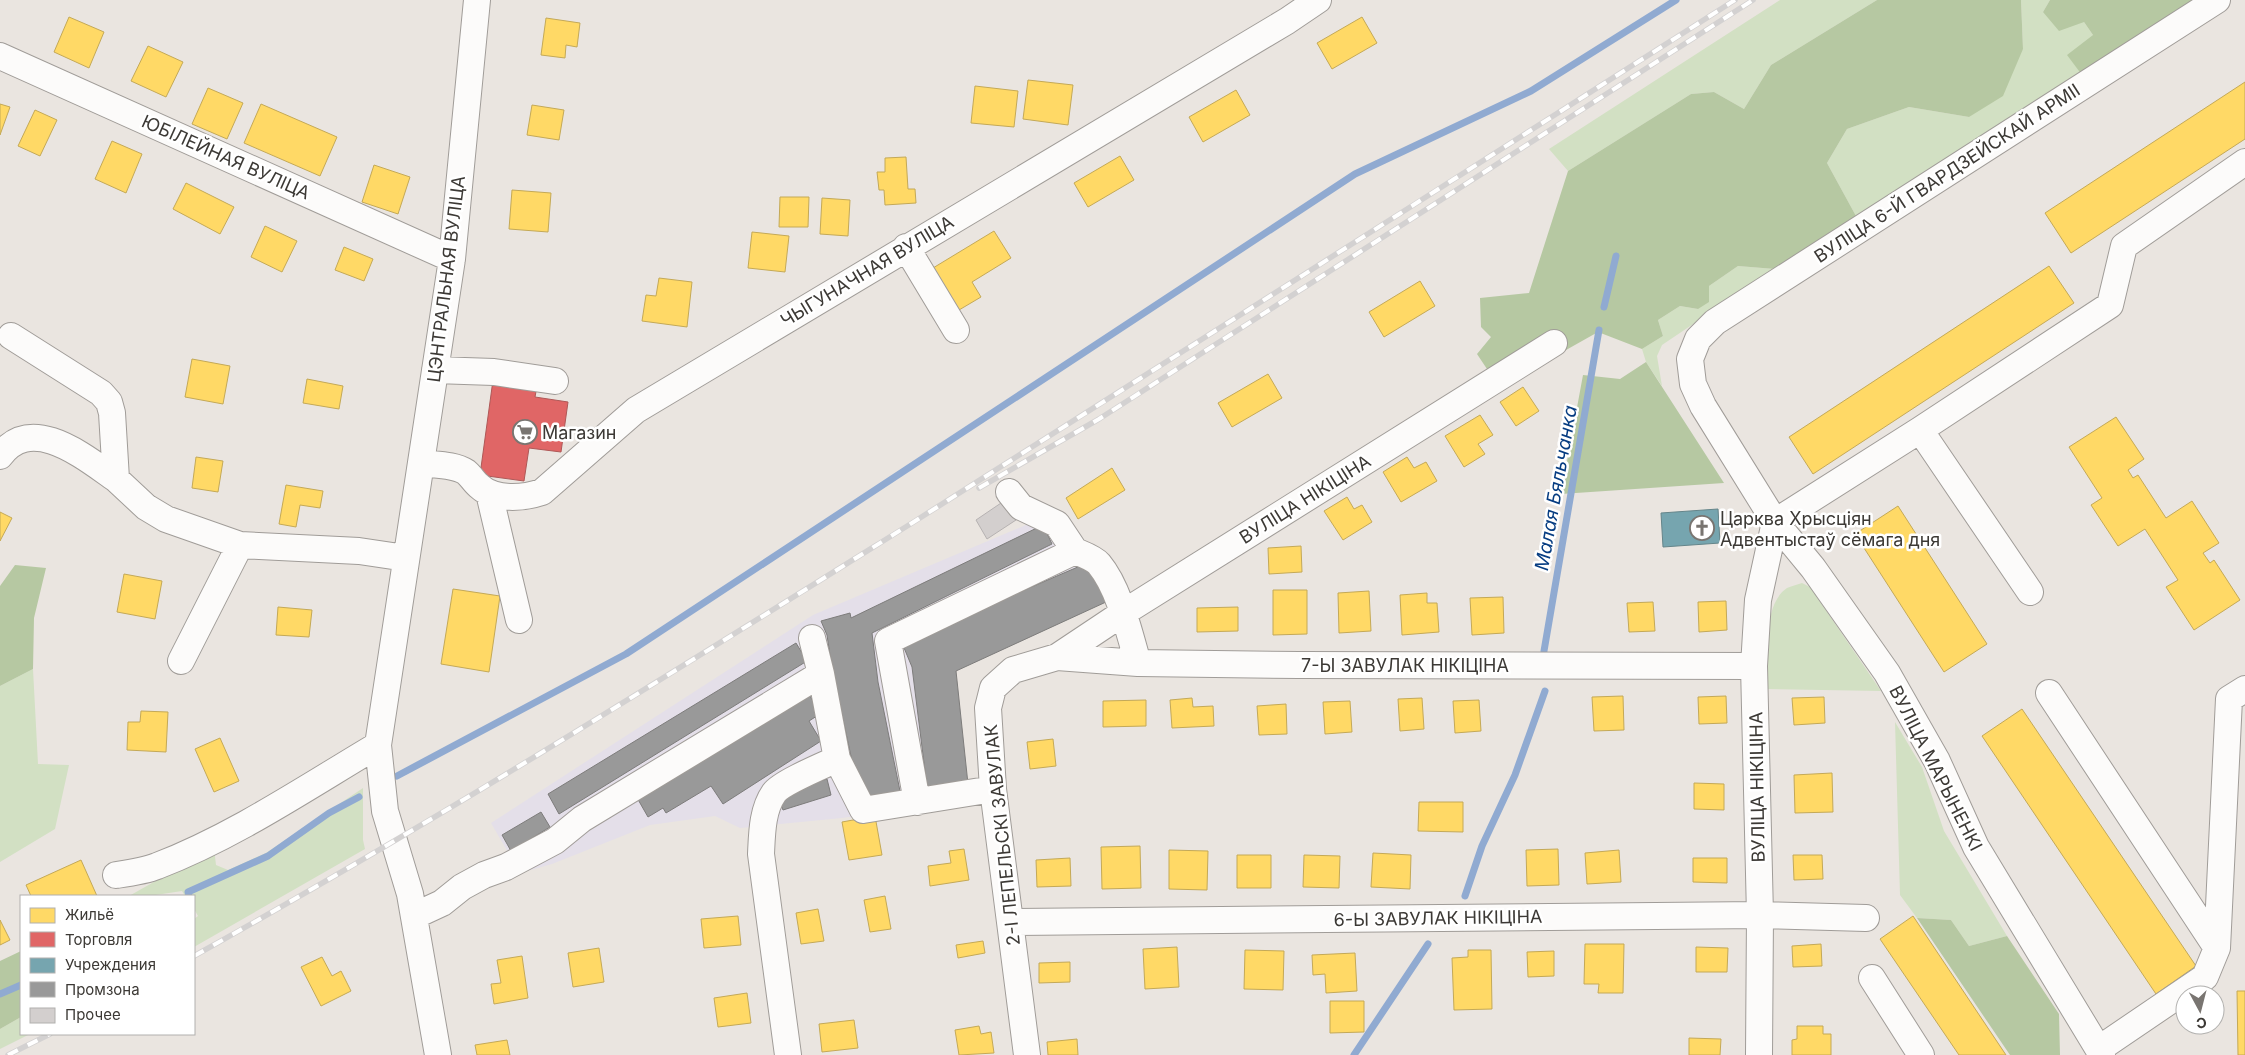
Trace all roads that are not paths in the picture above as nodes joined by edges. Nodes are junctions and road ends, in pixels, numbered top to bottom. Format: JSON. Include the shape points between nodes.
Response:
{"nodes":[{"id":1,"x":477,"y":0,"type":"edge"},
{"id":2,"x":1318,"y":0,"type":"edge"},
{"id":3,"x":2217,"y":0,"type":"edge"},
{"id":4,"x":0,"y":56,"type":"edge"},
{"id":5,"x":2245,"y":162,"type":"edge"},
{"id":6,"x":906,"y":247,"type":"junction"},
{"id":7,"x":452,"y":259,"type":"junction"},
{"id":8,"x":956,"y":330,"type":"dead end"},
{"id":9,"x":11,"y":336,"type":"dead end"},
{"id":10,"x":1554,"y":343,"type":"dead end"},
{"id":11,"x":1690,"y":358,"type":"joint"},
{"id":12,"x":435,"y":370,"type":"junction"},
{"id":13,"x":556,"y":381,"type":"dead end"},
{"id":14,"x":1920,"y":430,"type":"junction"},
{"id":15,"x":0,"y":456,"type":"edge"},
{"id":16,"x":421,"y":462,"type":"junction"},
{"id":17,"x":116,"y":479,"type":"junction"},
{"id":18,"x":1009,"y":492,"type":"dead end"},
{"id":19,"x":489,"y":493,"type":"junction"},
{"id":20,"x":1775,"y":522,"type":"junction"},
{"id":21,"x":240,"y":545,"type":"junction"},
{"id":22,"x":1075,"y":551,"type":"junction"},
{"id":23,"x":406,"y":558,"type":"junction"},
{"id":24,"x":2030,"y":592,"type":"dead end"},
{"id":25,"x":1123,"y":612,"type":"junction"},
{"id":26,"x":519,"y":620,"type":"dead end"},
{"id":27,"x":812,"y":638,"type":"dead end"},
{"id":28,"x":1057,"y":658,"type":"junction"},
{"id":29,"x":181,"y":661,"type":"dead end"},
{"id":30,"x":1138,"y":662,"type":"junction"},
{"id":31,"x":1754,"y":666,"type":"junction"},
{"id":32,"x":821,"y":674,"type":"junction"},
{"id":33,"x":2245,"y":689,"type":"edge"},
{"id":34,"x":2049,"y":692,"type":"dead end"},
{"id":35,"x":378,"y":745,"type":"junction"},
{"id":36,"x":836,"y":759,"type":"junction"},
{"id":37,"x":993,"y":789,"type":"junction"},
{"id":38,"x":917,"y":802,"type":"junction"},
{"id":39,"x":116,"y":875,"type":"dead end"},
{"id":40,"x":1760,"y":915,"type":"junction"},
{"id":41,"x":414,"y":916,"type":"junction"},
{"id":42,"x":1866,"y":918,"type":"dead end"},
{"id":43,"x":1011,"y":922,"type":"junction"},
{"id":44,"x":2217,"y":948,"type":"junction"},
{"id":45,"x":1872,"y":978,"type":"dead end"},
{"id":46,"x":2100,"y":1052,"type":"edge"},
{"id":47,"x":438,"y":1055,"type":"edge"},
{"id":48,"x":788,"y":1055,"type":"edge"},
{"id":49,"x":1027,"y":1055,"type":"edge"},
{"id":50,"x":1759,"y":1055,"type":"edge"},
{"id":51,"x":1921,"y":1055,"type":"edge"}],
"edges":[{"from":1,"to":7,"type":"street","name":"ЦЭНТРАЛЬНАЯ ВУЛІЦА"},
{"from":2,"to":6,"type":"street","name":"ЧЫГУНАЧНАЯ ВУЛІЦА"},
{"from":3,"to":11,"type":"street","name":"ВУЛІЦА 6-Й ГВАРДЗЕЙСКАЙ АРМІІ","via":[[1716,322],[1698,339]]},
{"from":4,"to":7,"type":"street","name":"ЮБІЛЕЙНАЯ ВУЛІЦА"},
{"from":5,"to":14,"type":"street","via":[[2124,246],[2110,305]]},
{"from":6,"to":8,"type":"street"},
{"from":6,"to":19,"type":"street","name":"ЧЫГУНАЧНАЯ ВУЛІЦА","via":[[636,410],[542,492],[524,498]]},
{"from":7,"to":12,"type":"street","name":"ЦЭНТРАЛЬНАЯ ВУЛІЦА"},
{"from":9,"to":17,"type":"street","via":[[101,393],[109,402]]},
{"from":10,"to":25,"type":"street","name":"ВУЛІЦА НІКІЦІНА"},
{"from":11,"to":20,"type":"street","name":"ВУЛІЦА МАРЫНЕНКІ","via":[[1693,384],[1703,406]]},
{"from":12,"to":13,"type":"street","via":[[494,372]]},
{"from":12,"to":16,"type":"street","name":"ЦЭНТРАЛЬНАЯ ВУЛІЦА"},
{"from":14,"to":20,"type":"street"},
{"from":14,"to":24,"type":"street"},
{"from":15,"to":17,"type":"street","via":[[15,441],[44,438],[88,459]]},
{"from":16,"to":19,"type":"street","via":[[467,472]]},
{"from":16,"to":23,"type":"street","name":"ЦЭНТРАЛЬНАЯ ВУЛІЦА"},
{"from":17,"to":21,"type":"street","via":[[146,508],[166,519]]},
{"from":18,"to":22,"type":"street","via":[[1021,507],[1057,524]]},
{"from":19,"to":26,"type":"street"},
{"from":20,"to":31,"type":"street","name":"ВУЛІЦА НІКІЦІНА","via":[[1758,600]]},
{"from":20,"to":46,"type":"street","name":"ВУЛІЦА МАРЫНЕНКІ","via":[[1813,568],[1887,673],[1937,761],[1976,847]]},
{"from":21,"to":23,"type":"street","via":[[359,551]]},
{"from":21,"to":29,"type":"street"},
{"from":22,"to":25,"type":"street","via":[[1098,562]]},
{"from":22,"to":38,"type":"street","via":[[888,641]]},
{"from":23,"to":35,"type":"street","name":"ЦЭНТРАЛЬНАЯ ВУЛІЦА"},
{"from":25,"to":28,"type":"street","name":"ВУЛІЦА НІКІЦІНА"},
{"from":25,"to":30,"type":"street"},
{"from":27,"to":32,"type":"street"},
{"from":28,"to":30,"type":"street","name":"7-Ы ЗАВУЛАК НІКІЦІНА"},
{"from":28,"to":37,"type":"street","name":"2-І ЛЕПЕЛЬСКІ ЗАВУЛАК","via":[[1012,670],[993,688],[988,708]]},
{"from":30,"to":31,"type":"street","name":"7-Ы ЗАВУЛАК НІКІЦІНА"},
{"from":31,"to":40,"type":"street","name":"ВУЛІЦА НІКІЦІНА"},
{"from":32,"to":36,"type":"street"},
{"from":32,"to":41,"type":"street","via":[[582,818],[555,841],[484,875],[442,903]]},
{"from":33,"to":44,"type":"street","via":[[2229,700]]},
{"from":34,"to":44,"type":"street"},
{"from":35,"to":39,"type":"street","via":[[203,846],[156,867]]},
{"from":35,"to":41,"type":"street","name":"ЦЭНТРАЛЬНАЯ ВУЛІЦА","via":[[385,811],[405,874]]},
{"from":36,"to":38,"type":"street","via":[[864,810]]},
{"from":36,"to":48,"type":"street","via":[[775,792],[763,822],[760,854]]},
{"from":37,"to":38,"type":"street"},
{"from":37,"to":43,"type":"street","name":"2-І ЛЕПЕЛЬСКІ ЗАВУЛАК"},
{"from":40,"to":42,"type":"street","name":"6-Ы ЗАВУЛАК НІКІЦІНА"},
{"from":40,"to":43,"type":"street","name":"6-Ы ЗАВУЛАК НІКІЦІНА"},
{"from":40,"to":50,"type":"street","name":"ВУЛІЦА НІКІЦІНА"},
{"from":41,"to":47,"type":"street","name":"ЦЭНТРАЛЬНАЯ ВУЛІЦА"},
{"from":43,"to":49,"type":"street","name":"2-І ЛЕПЕЛЬСКІ ЗАВУЛАК"},
{"from":44,"to":46,"type":"street","via":[[2205,976]]},
{"from":45,"to":51,"type":"street"}]}
